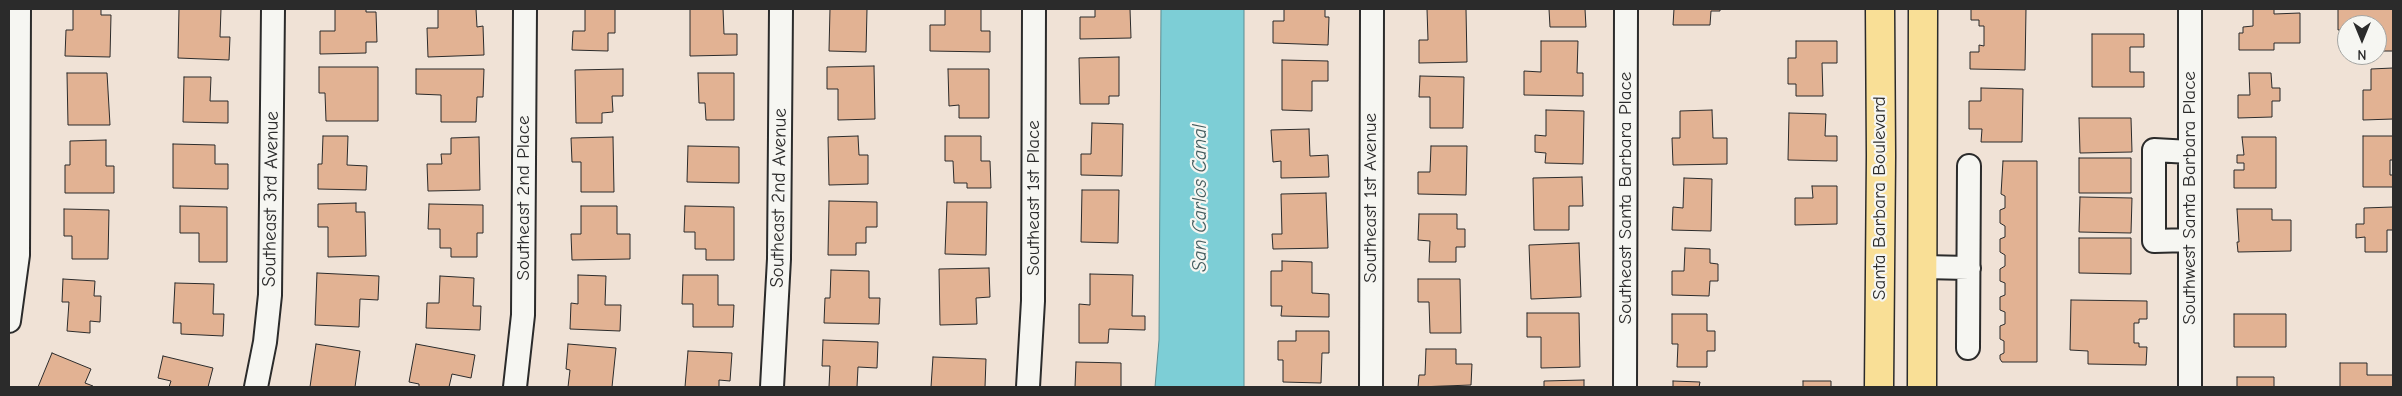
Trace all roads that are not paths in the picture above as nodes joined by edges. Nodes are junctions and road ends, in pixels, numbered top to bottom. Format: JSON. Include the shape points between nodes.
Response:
{"nodes":[{"id":1,"x":19,"y":9,"type":"edge"},
{"id":2,"x":273,"y":9,"type":"edge"},
{"id":3,"x":525,"y":9,"type":"edge"},
{"id":4,"x":781,"y":9,"type":"edge"},
{"id":5,"x":1034,"y":9,"type":"edge"},
{"id":6,"x":1372,"y":9,"type":"edge"},
{"id":7,"x":1626,"y":9,"type":"edge"},
{"id":8,"x":1880,"y":9,"type":"edge"},
{"id":9,"x":1923,"y":9,"type":"edge"},
{"id":10,"x":2190,"y":9,"type":"edge"},
{"id":11,"x":2190,"y":152,"type":"junction"},
{"id":12,"x":1882,"y":156,"type":"junction"},
{"id":13,"x":1923,"y":156,"type":"junction"},
{"id":14,"x":1969,"y":166,"type":"dead end"},
{"id":15,"x":2190,"y":240,"type":"junction"},
{"id":16,"x":1923,"y":268,"type":"junction"},
{"id":17,"x":1969,"y":268,"type":"junction"},
{"id":18,"x":9,"y":321,"type":"edge"},
{"id":19,"x":1968,"y":348,"type":"dead end"},
{"id":20,"x":256,"y":387,"type":"edge"},
{"id":21,"x":515,"y":387,"type":"edge"},
{"id":22,"x":772,"y":387,"type":"edge"},
{"id":23,"x":1028,"y":387,"type":"edge"},
{"id":24,"x":1371,"y":387,"type":"edge"},
{"id":25,"x":1625,"y":387,"type":"edge"},
{"id":26,"x":1879,"y":387,"type":"edge"},
{"id":27,"x":1922,"y":387,"type":"edge"},
{"id":28,"x":2190,"y":387,"type":"edge"}],
"edges":[{"from":1,"to":18,"type":"street","via":[[18,254]]},
{"from":2,"to":20,"type":"street","name":"Southeast 3rd Avenue","via":[[270,295]]},
{"from":3,"to":21,"type":"street","name":"Southeast 2nd Place","via":[[523,315]]},
{"from":4,"to":22,"type":"street","name":"Southeast 2nd Avenue","via":[[780,240]]},
{"from":5,"to":23,"type":"street","name":"Southeast 1st Place","via":[[1033,301]]},
{"from":6,"to":24,"type":"street","name":"Southeast 1st Avenue"},
{"from":7,"to":25,"type":"street","name":"Southeast Santa Barbara Place"},
{"from":8,"to":12,"type":"main road","name":"Santa Barbara Boulevard"},
{"from":9,"to":13,"type":"main road"},
{"from":10,"to":11,"type":"street","name":"Southwest Santa Barbara Place"},
{"from":11,"to":15,"type":"street","name":"Southwest Santa Barbara Place"},
{"from":11,"to":15,"type":"street","via":[[2154,150],[2154,241]]},
{"from":12,"to":13,"type":"main road"},
{"from":12,"to":26,"type":"main road","name":"Santa Barbara Boulevard"},
{"from":13,"to":16,"type":"main road"},
{"from":14,"to":17,"type":"street"},
{"from":15,"to":28,"type":"street","name":"Southwest Santa Barbara Place"},
{"from":16,"to":17,"type":"street"},
{"from":16,"to":27,"type":"main road"},
{"from":17,"to":19,"type":"street"}]}
